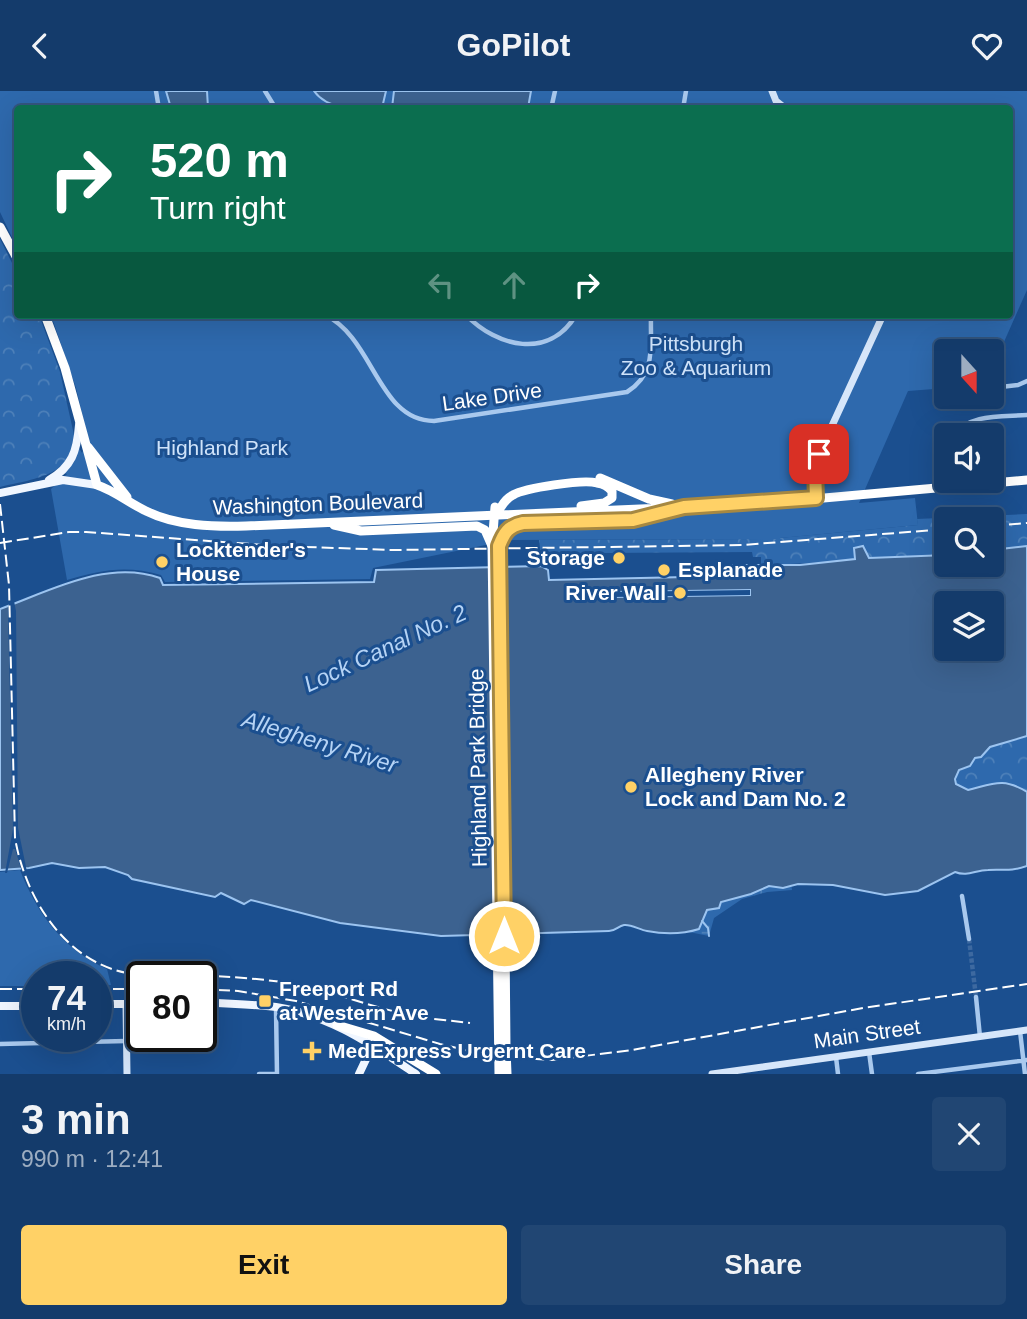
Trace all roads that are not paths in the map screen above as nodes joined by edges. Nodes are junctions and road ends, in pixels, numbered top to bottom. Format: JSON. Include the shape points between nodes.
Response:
{"nodes":[{"id":1,"x":0,"y":227,"type":"edge"},
{"id":2,"x":14,"y":253,"type":"edge"},
{"id":3,"x":47,"y":319,"type":"edge"},
{"id":4,"x":332,"y":319,"type":"edge"},
{"id":5,"x":471,"y":319,"type":"edge"},
{"id":6,"x":573,"y":319,"type":"edge"},
{"id":7,"x":651,"y":319,"type":"edge"},
{"id":8,"x":881,"y":319,"type":"edge"},
{"id":9,"x":1026,"y":380,"type":"edge"},
{"id":10,"x":1004,"y":387,"type":"edge"},
{"id":11,"x":1027,"y":415,"type":"edge"},
{"id":12,"x":968,"y":423,"type":"edge"},
{"id":13,"x":80,"y":430,"type":"junction"},
{"id":14,"x":1027,"y":481,"type":"edge"},
{"id":15,"x":1004,"y":482,"type":"edge"},
{"id":16,"x":43,"y":483,"type":"junction"},
{"id":17,"x":97,"y":485,"type":"junction"},
{"id":18,"x":934,"y":486,"type":"edge"},
{"id":19,"x":0,"y":493,"type":"edge"},
{"id":20,"x":816,"y":498,"type":"junction"},
{"id":21,"x":133,"y":504,"type":"junction"},
{"id":22,"x":684,"y":507,"type":"junction"},
{"id":23,"x":497,"y":510,"type":"junction"},
{"id":24,"x":322,"y":523,"type":"junction"},
{"id":25,"x":495,"y":546,"type":"junction"},
{"id":26,"x":962,"y":895,"type":"dead end"},
{"id":27,"x":969,"y":939,"type":"tunnel mouth"},
{"id":28,"x":975,"y":997,"type":"tunnel mouth"},
{"id":29,"x":217,"y":1003,"type":"edge"},
{"id":30,"x":112,"y":1004,"type":"edge"},
{"id":31,"x":126,"y":1004,"type":"edge"},
{"id":32,"x":0,"y":1006,"type":"edge"},
{"id":33,"x":21,"y":1006,"type":"edge"},
{"id":34,"x":276,"y":1007,"type":"junction"},
{"id":35,"x":337,"y":1025,"type":"junction"},
{"id":36,"x":1023,"y":1031,"type":"edge"},
{"id":37,"x":980,"y":1037,"type":"junction"},
{"id":38,"x":126,"y":1041,"type":"edge"},
{"id":39,"x":369,"y":1042,"type":"junction"},
{"id":40,"x":0,"y":1044,"type":"edge"},
{"id":41,"x":127,"y":1052,"type":"edge"},
{"id":42,"x":869,"y":1052,"type":"junction"},
{"id":43,"x":387,"y":1054,"type":"junction"},
{"id":44,"x":836,"y":1056,"type":"junction"},
{"id":45,"x":1025,"y":1060,"type":"edge"},
{"id":46,"x":778,"y":1064,"type":"junction"},
{"id":47,"x":361,"y":1071,"type":"edge"},
{"id":48,"x":127,"y":1074,"type":"edge"},
{"id":49,"x":259,"y":1074,"type":"edge"},
{"id":50,"x":277,"y":1074,"type":"edge"},
{"id":51,"x":416,"y":1074,"type":"edge"},
{"id":52,"x":436,"y":1074,"type":"edge"},
{"id":53,"x":499,"y":1074,"type":"edge"},
{"id":54,"x":507,"y":1074,"type":"edge"},
{"id":55,"x":712,"y":1074,"type":"edge"},
{"id":56,"x":779,"y":1074,"type":"edge"},
{"id":57,"x":838,"y":1074,"type":"edge"},
{"id":58,"x":872,"y":1074,"type":"edge"},
{"id":59,"x":918,"y":1074,"type":"edge"},
{"id":60,"x":1025,"y":1074,"type":"edge"}],
"edges":[{"from":1,"to":2,"type":"highway"},
{"from":3,"to":13,"type":"highway","via":[[65,368]]},
{"from":4,"to":7,"type":"street","name":"Lake Drive","via":[[358,343],[399,409],[426,421],[627,392],[639,384],[649,367]]},
{"from":5,"to":6,"type":"street","via":[[494,337],[523,344],[558,335]]},
{"from":8,"to":20,"type":"main road","via":[[819,454]]},
{"from":9,"to":10,"type":"street"},
{"from":11,"to":12,"type":"street"},
{"from":13,"to":16,"type":"main road","via":[[72,461]]},
{"from":13,"to":17,"type":"highway"},
{"from":13,"to":21,"type":"highway","via":[[100,465]]},
{"from":14,"to":15,"type":"highway"},
{"from":16,"to":17,"type":"main road","via":[[69,480]]},
{"from":16,"to":19,"type":"main road"},
{"from":17,"to":21,"type":"highway","name":"Washington Boulevard"},
{"from":18,"to":20,"type":"highway"},
{"from":20,"to":22,"type":"highway"},
{"from":21,"to":24,"type":"highway","name":"Washington Boulevard","via":[[166,519],[211,525]]},
{"from":22,"to":23,"type":"highway","name":"Washington Boulevard"},
{"from":22,"to":23,"type":"highway","via":[[649,499],[606,479],[586,477],[516,488],[501,497]]},
{"from":22,"to":25,"type":"highway","via":[[639,519],[518,524]]},
{"from":23,"to":23,"type":"highway","via":[[518,493],[581,482],[604,484],[612,495],[601,504]]},
{"from":23,"to":24,"type":"highway","name":"Washington Boulevard"},
{"from":23,"to":25,"type":"highway","bridge":true},
{"from":24,"to":25,"type":"highway","via":[[361,531],[472,526],[485,530]]},
{"from":25,"to":53,"type":"highway","name":"Highland Park Bridge","bridge":true},
{"from":25,"to":54,"type":"highway","name":"Highland Park Bridge","bridge":true},
{"from":26,"to":27,"type":"street"},
{"from":28,"to":37,"type":"street"},
{"from":29,"to":34,"type":"main road"},
{"from":30,"to":31,"type":"main road"},
{"from":32,"to":33,"type":"main road"},
{"from":34,"to":35,"type":"main road"},
{"from":34,"to":50,"type":"street"},
{"from":35,"to":39,"type":"main road"},
{"from":35,"to":52,"type":"highway","via":[[374,1036]]},
{"from":36,"to":37,"type":"main road","name":"Main Street"},
{"from":36,"to":45,"type":"street"},
{"from":37,"to":42,"type":"main road","name":"Main Street"},
{"from":38,"to":40,"type":"street"},
{"from":39,"to":43,"type":"main road"},
{"from":39,"to":47,"type":"main road"},
{"from":41,"to":48,"type":"main road"},
{"from":42,"to":44,"type":"main road","name":"Main Street"},
{"from":42,"to":58,"type":"street"},
{"from":43,"to":47,"type":"main road","via":[[372,1058]]},
{"from":43,"to":51,"type":"main road"},
{"from":44,"to":46,"type":"main road","name":"Main Street"},
{"from":44,"to":57,"type":"street"},
{"from":45,"to":59,"type":"street"},
{"from":45,"to":60,"type":"street"},
{"from":46,"to":55,"type":"main road","name":"Main Street"},
{"from":46,"to":56,"type":"street"},
{"from":49,"to":50,"type":"street"}]}
